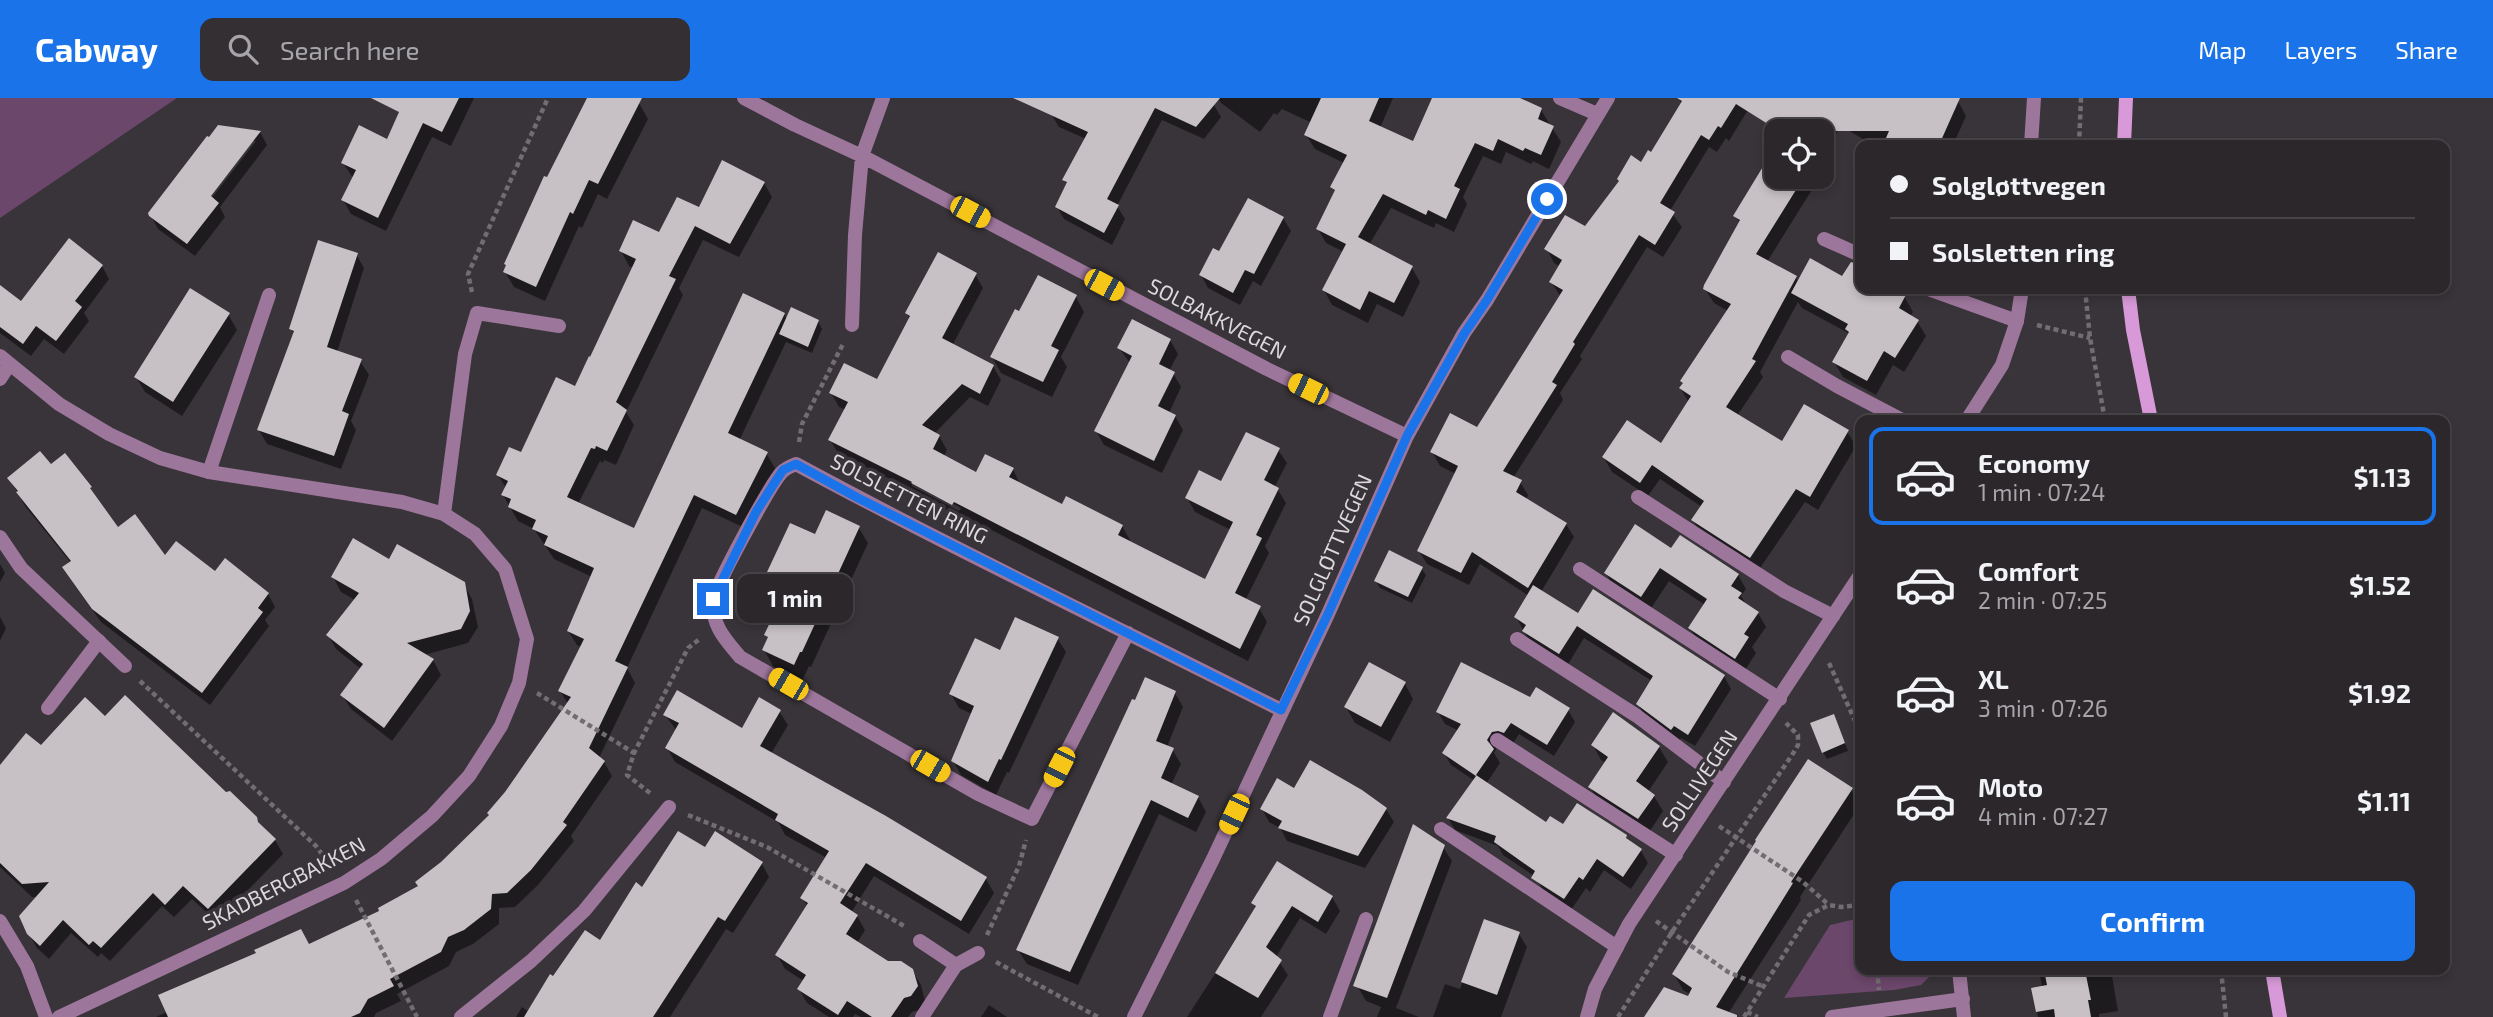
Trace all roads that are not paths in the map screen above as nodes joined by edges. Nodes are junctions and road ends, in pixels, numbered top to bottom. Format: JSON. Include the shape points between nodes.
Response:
{"nodes":[{"id":1,"x":744,"y":98,"type":"edge"},
{"id":2,"x":883,"y":98,"type":"edge"},
{"id":3,"x":1560,"y":98,"type":"edge"},
{"id":4,"x":1608,"y":98,"type":"edge"},
{"id":5,"x":2034,"y":98,"type":"edge"},
{"id":6,"x":2126,"y":98,"type":"edge"},
{"id":7,"x":1597,"y":114,"type":"junction"},
{"id":8,"x":2031,"y":140,"type":"edge"},
{"id":9,"x":2124,"y":140,"type":"edge"},
{"id":10,"x":862,"y":156,"type":"junction"},
{"id":11,"x":1824,"y":239,"type":"dead end"},
{"id":12,"x":1855,"y":253,"type":"edge"},
{"id":13,"x":1942,"y":294,"type":"edge"},
{"id":14,"x":2021,"y":294,"type":"edge"},
{"id":15,"x":2129,"y":294,"type":"edge"},
{"id":16,"x":269,"y":295,"type":"dead end"},
{"id":17,"x":2017,"y":321,"type":"junction"},
{"id":18,"x":852,"y":325,"type":"road end"},
{"id":19,"x":559,"y":326,"type":"dead end"},
{"id":20,"x":1788,"y":357,"type":"dead end"},
{"id":21,"x":4,"y":361,"type":"edge"},
{"id":22,"x":0,"y":379,"type":"edge"},
{"id":23,"x":1892,"y":415,"type":"edge"},
{"id":24,"x":1970,"y":415,"type":"edge"},
{"id":25,"x":2150,"y":415,"type":"edge"},
{"id":26,"x":1407,"y":436,"type":"junction"},
{"id":27,"x":209,"y":472,"type":"junction"},
{"id":28,"x":1639,"y":497,"type":"dead end"},
{"id":29,"x":444,"y":514,"type":"junction"},
{"id":30,"x":0,"y":537,"type":"edge"},
{"id":31,"x":1580,"y":569,"type":"dead end"},
{"id":32,"x":1855,"y":583,"type":"edge"},
{"id":33,"x":1833,"y":616,"type":"junction"},
{"id":34,"x":1128,"y":633,"type":"junction"},
{"id":35,"x":1517,"y":639,"type":"dead end"},
{"id":36,"x":99,"y":642,"type":"junction"},
{"id":37,"x":125,"y":666,"type":"road end"},
{"id":38,"x":1780,"y":699,"type":"junction"},
{"id":39,"x":48,"y":708,"type":"dead end"},
{"id":40,"x":1281,"y":710,"type":"junction"},
{"id":41,"x":1497,"y":740,"type":"dead end"},
{"id":42,"x":1724,"y":782,"type":"junction"},
{"id":43,"x":669,"y":807,"type":"road end"},
{"id":44,"x":1441,"y":828,"type":"dead end"},
{"id":45,"x":1676,"y":855,"type":"junction"},
{"id":46,"x":1366,"y":919,"type":"dead end"},
{"id":47,"x":0,"y":921,"type":"edge"},
{"id":48,"x":920,"y":941,"type":"road end"},
{"id":49,"x":1617,"y":947,"type":"junction"},
{"id":50,"x":978,"y":953,"type":"road end"},
{"id":51,"x":956,"y":965,"type":"junction"},
{"id":52,"x":1960,"y":975,"type":"edge"},
{"id":53,"x":2271,"y":975,"type":"edge"},
{"id":54,"x":2272,"y":975,"type":"edge"},
{"id":55,"x":1963,"y":999,"type":"junction"},
{"id":56,"x":46,"y":1017,"type":"edge"},
{"id":57,"x":59,"y":1017,"type":"edge"},
{"id":58,"x":461,"y":1017,"type":"edge"},
{"id":59,"x":922,"y":1017,"type":"edge"},
{"id":60,"x":1133,"y":1017,"type":"edge"},
{"id":61,"x":1330,"y":1017,"type":"edge"},
{"id":62,"x":1587,"y":1017,"type":"edge"},
{"id":63,"x":1832,"y":1017,"type":"edge"},
{"id":64,"x":1964,"y":1017,"type":"edge"},
{"id":65,"x":2270,"y":1017,"type":"edge"},
{"id":66,"x":2280,"y":1017,"type":"edge"}],
"edges":[{"from":1,"to":10,"type":"street","name":"SOLBAKKVEGEN"},
{"from":2,"to":10,"type":"street"},
{"from":3,"to":7,"type":"street"},
{"from":4,"to":7,"type":"street","name":"SOLGLØTTVEGEN"},
{"from":5,"to":8,"type":"street"},
{"from":6,"to":9,"type":"main road"},
{"from":7,"to":26,"type":"street","name":"SOLGLØTTVEGEN"},
{"from":10,"to":18,"type":"street"},
{"from":10,"to":26,"type":"street","name":"SOLBAKKVEGEN","via":[[1255,362]]},
{"from":11,"to":12,"type":"street"},
{"from":13,"to":17,"type":"street"},
{"from":14,"to":17,"type":"street"},
{"from":15,"to":25,"type":"main road"},
{"from":16,"to":27,"type":"street"},
{"from":17,"to":24,"type":"street","via":[[2002,365]]},
{"from":19,"to":29,"type":"street","via":[[477,313],[465,354]]},
{"from":20,"to":23,"type":"street"},
{"from":21,"to":22,"type":"street"},
{"from":21,"to":27,"type":"street","name":"SKADBERGBAKKEN","via":[[59,404],[109,433],[160,458]]},
{"from":26,"to":40,"type":"street","name":"SOLGLØTTVEGEN"},
{"from":27,"to":29,"type":"street","name":"SKADBERGBAKKEN","via":[[402,502]]},
{"from":28,"to":33,"type":"street","via":[[1784,592]]},
{"from":29,"to":57,"type":"street","name":"SKADBERGBAKKEN","via":[[475,534],[505,569],[527,639],[519,682],[501,726],[469,776],[382,859],[344,883]]},
{"from":30,"to":36,"type":"street","via":[[21,568]]},
{"from":31,"to":38,"type":"street"},
{"from":32,"to":33,"type":"street","name":"SOLLIVEGEN"},
{"from":33,"to":38,"type":"street","name":"SOLLIVEGEN"},
{"from":34,"to":34,"type":"street","name":"SOLSLETTEN RING","via":[[796,464],[783,470],[756,512],[713,599],[716,627],[740,657],[978,794],[1032,819]]},
{"from":34,"to":40,"type":"street","name":"SOLSLETTEN RING"},
{"from":35,"to":42,"type":"street","via":[[1637,716]]},
{"from":36,"to":37,"type":"street"},
{"from":36,"to":39,"type":"street"},
{"from":38,"to":42,"type":"street","name":"SOLLIVEGEN"},
{"from":40,"to":60,"type":"street","name":"SOLGLØTTVEGEN"},
{"from":41,"to":45,"type":"street"},
{"from":42,"to":45,"type":"street","name":"SOLLIVEGEN"},
{"from":43,"to":58,"type":"street","via":[[584,911]]},
{"from":44,"to":49,"type":"street"},
{"from":45,"to":49,"type":"street","name":"SOLLIVEGEN"},
{"from":46,"to":61,"type":"street"},
{"from":47,"to":56,"type":"street","via":[[27,966]]},
{"from":48,"to":51,"type":"street"},
{"from":49,"to":62,"type":"street","name":"SOLLIVEGEN","via":[[1595,989]]},
{"from":50,"to":51,"type":"street"},
{"from":51,"to":59,"type":"street"},
{"from":52,"to":55,"type":"street"},
{"from":53,"to":65,"type":"main road"},
{"from":54,"to":66,"type":"main road"},
{"from":55,"to":63,"type":"street"},
{"from":55,"to":64,"type":"street"}]}
